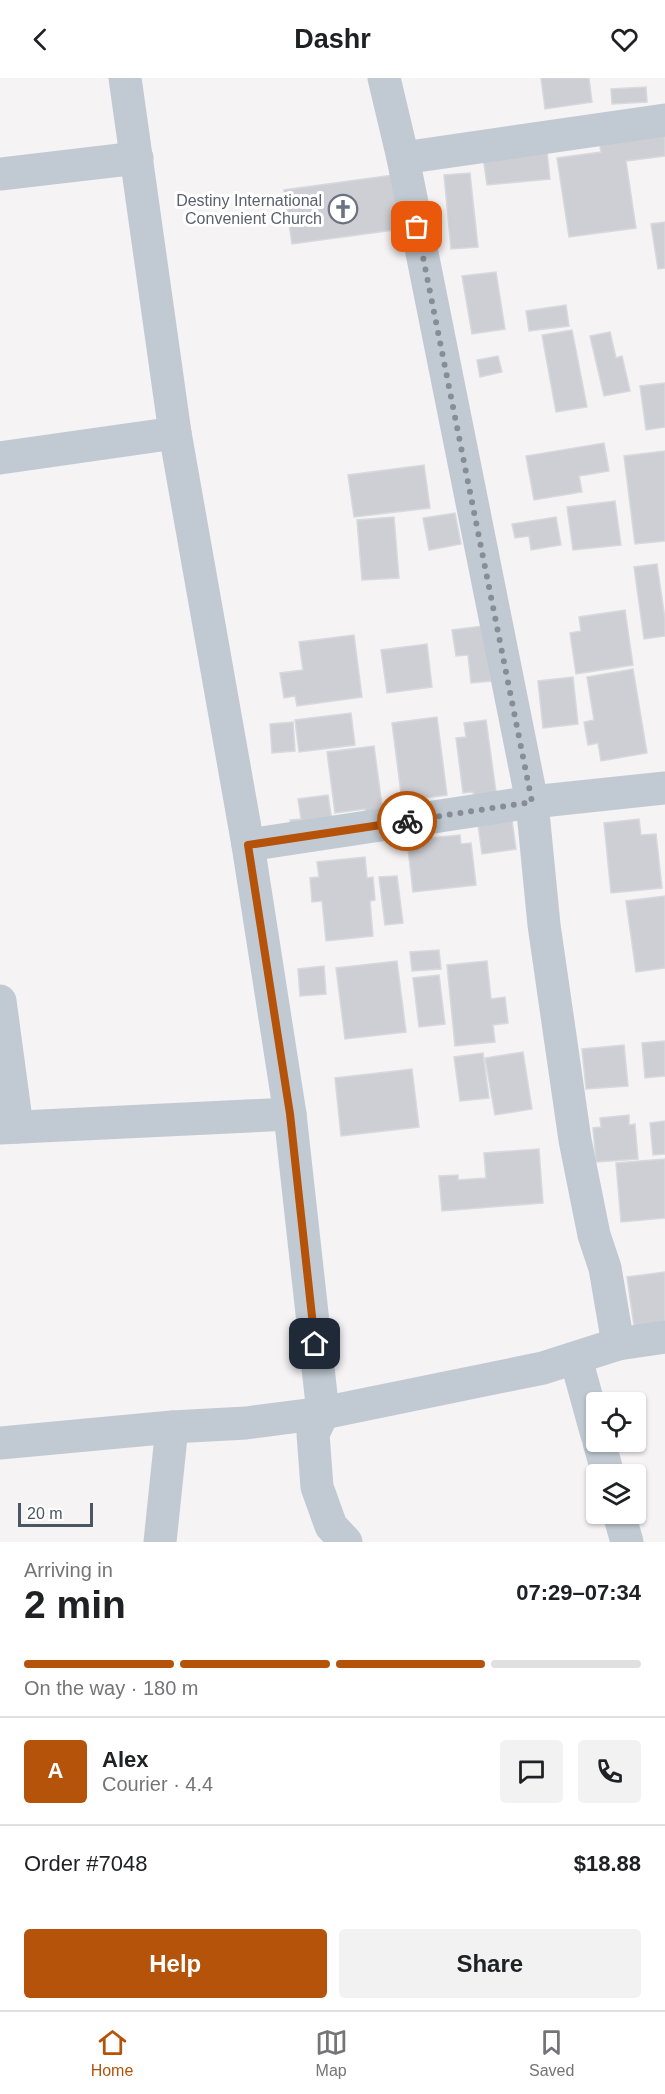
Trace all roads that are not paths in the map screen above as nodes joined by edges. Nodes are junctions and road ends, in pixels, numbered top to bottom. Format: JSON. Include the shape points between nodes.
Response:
{"nodes":[{"id":1,"x":125,"y":78,"type":"edge"},
{"id":2,"x":384,"y":78,"type":"edge"},
{"id":3,"x":665,"y":120,"type":"edge"},
{"id":4,"x":137,"y":158,"type":"junction"},
{"id":5,"x":403,"y":158,"type":"junction"},
{"id":6,"x":0,"y":174,"type":"edge"},
{"id":7,"x":175,"y":433,"type":"junction"},
{"id":8,"x":0,"y":458,"type":"edge"},
{"id":9,"x":665,"y":788,"type":"edge"},
{"id":10,"x":532,"y":802,"type":"junction"},
{"id":11,"x":248,"y":845,"type":"junction"},
{"id":12,"x":0,"y":1001,"type":"edge"},
{"id":13,"x":290,"y":1114,"type":"junction"},
{"id":14,"x":9,"y":1127,"type":"edge"},
{"id":15,"x":665,"y":1337,"type":"edge"},
{"id":16,"x":618,"y":1344,"type":"junction"},
{"id":17,"x":576,"y":1359,"type":"junction"},
{"id":18,"x":586,"y":1395,"type":"edge"},
{"id":19,"x":323,"y":1413,"type":"junction"},
{"id":20,"x":172,"y":1427,"type":"junction"},
{"id":21,"x":0,"y":1443,"type":"edge"},
{"id":22,"x":622,"y":1524,"type":"edge"},
{"id":23,"x":160,"y":1542,"type":"edge"},
{"id":24,"x":346,"y":1542,"type":"edge"},
{"id":25,"x":627,"y":1542,"type":"edge"}],
"edges":[{"from":1,"to":4,"type":"street"},
{"from":2,"to":5,"type":"street"},
{"from":3,"to":5,"type":"street"},
{"from":4,"to":6,"type":"street"},
{"from":4,"to":7,"type":"street"},
{"from":5,"to":10,"type":"street"},
{"from":7,"to":8,"type":"street"},
{"from":7,"to":11,"type":"street"},
{"from":9,"to":10,"type":"street"},
{"from":10,"to":11,"type":"street"},
{"from":10,"to":16,"type":"street","via":[[544,925],[575,1140]]},
{"from":11,"to":13,"type":"street"},
{"from":12,"to":14,"type":"street"},
{"from":13,"to":14,"type":"street"},
{"from":13,"to":19,"type":"street"},
{"from":15,"to":16,"type":"street"},
{"from":16,"to":17,"type":"street"},
{"from":17,"to":18,"type":"street"},
{"from":17,"to":19,"type":"street"},
{"from":19,"to":20,"type":"street"},
{"from":19,"to":24,"type":"street","via":[[313,1434],[317,1487],[331,1526]]},
{"from":20,"to":21,"type":"street"},
{"from":20,"to":23,"type":"street"},
{"from":22,"to":25,"type":"street"}]}
